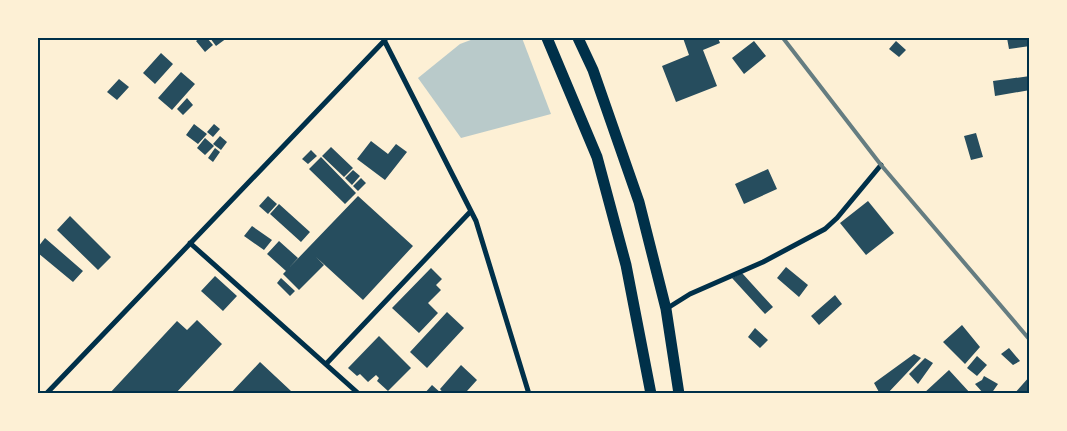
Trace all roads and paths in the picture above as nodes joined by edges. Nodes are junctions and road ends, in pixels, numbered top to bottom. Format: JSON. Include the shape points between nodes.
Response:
{"nodes":[{"id":1,"x":546,"y":38,"type":"edge"},
{"id":2,"x":578,"y":38,"type":"edge"},
{"id":3,"x":384,"y":39,"type":"edge"},
{"id":4,"x":881,"y":165,"type":"dead end"},
{"id":5,"x":471,"y":211,"type":"junction"},
{"id":6,"x":190,"y":243,"type":"junction"},
{"id":7,"x":666,"y":309,"type":"junction"},
{"id":8,"x":326,"y":364,"type":"junction"},
{"id":9,"x":46,"y":394,"type":"edge"},
{"id":10,"x":359,"y":394,"type":"edge"},
{"id":11,"x":529,"y":394,"type":"edge"},
{"id":12,"x":651,"y":394,"type":"edge"},
{"id":13,"x":679,"y":394,"type":"edge"}],
"edges":[{"from":1,"to":12,"type":"highway","via":[[596,157],[626,265]]},
{"from":2,"to":7,"type":"highway","via":[[593,70],[638,202]]},
{"from":3,"to":5,"type":"street"},
{"from":3,"to":6,"type":"street"},
{"from":4,"to":7,"type":"street","via":[[825,229],[763,262],[690,294]]},
{"from":5,"to":8,"type":"street"},
{"from":5,"to":11,"type":"street"},
{"from":6,"to":8,"type":"street"},
{"from":6,"to":9,"type":"street"},
{"from":7,"to":13,"type":"highway"},
{"from":8,"to":10,"type":"street"}]}
